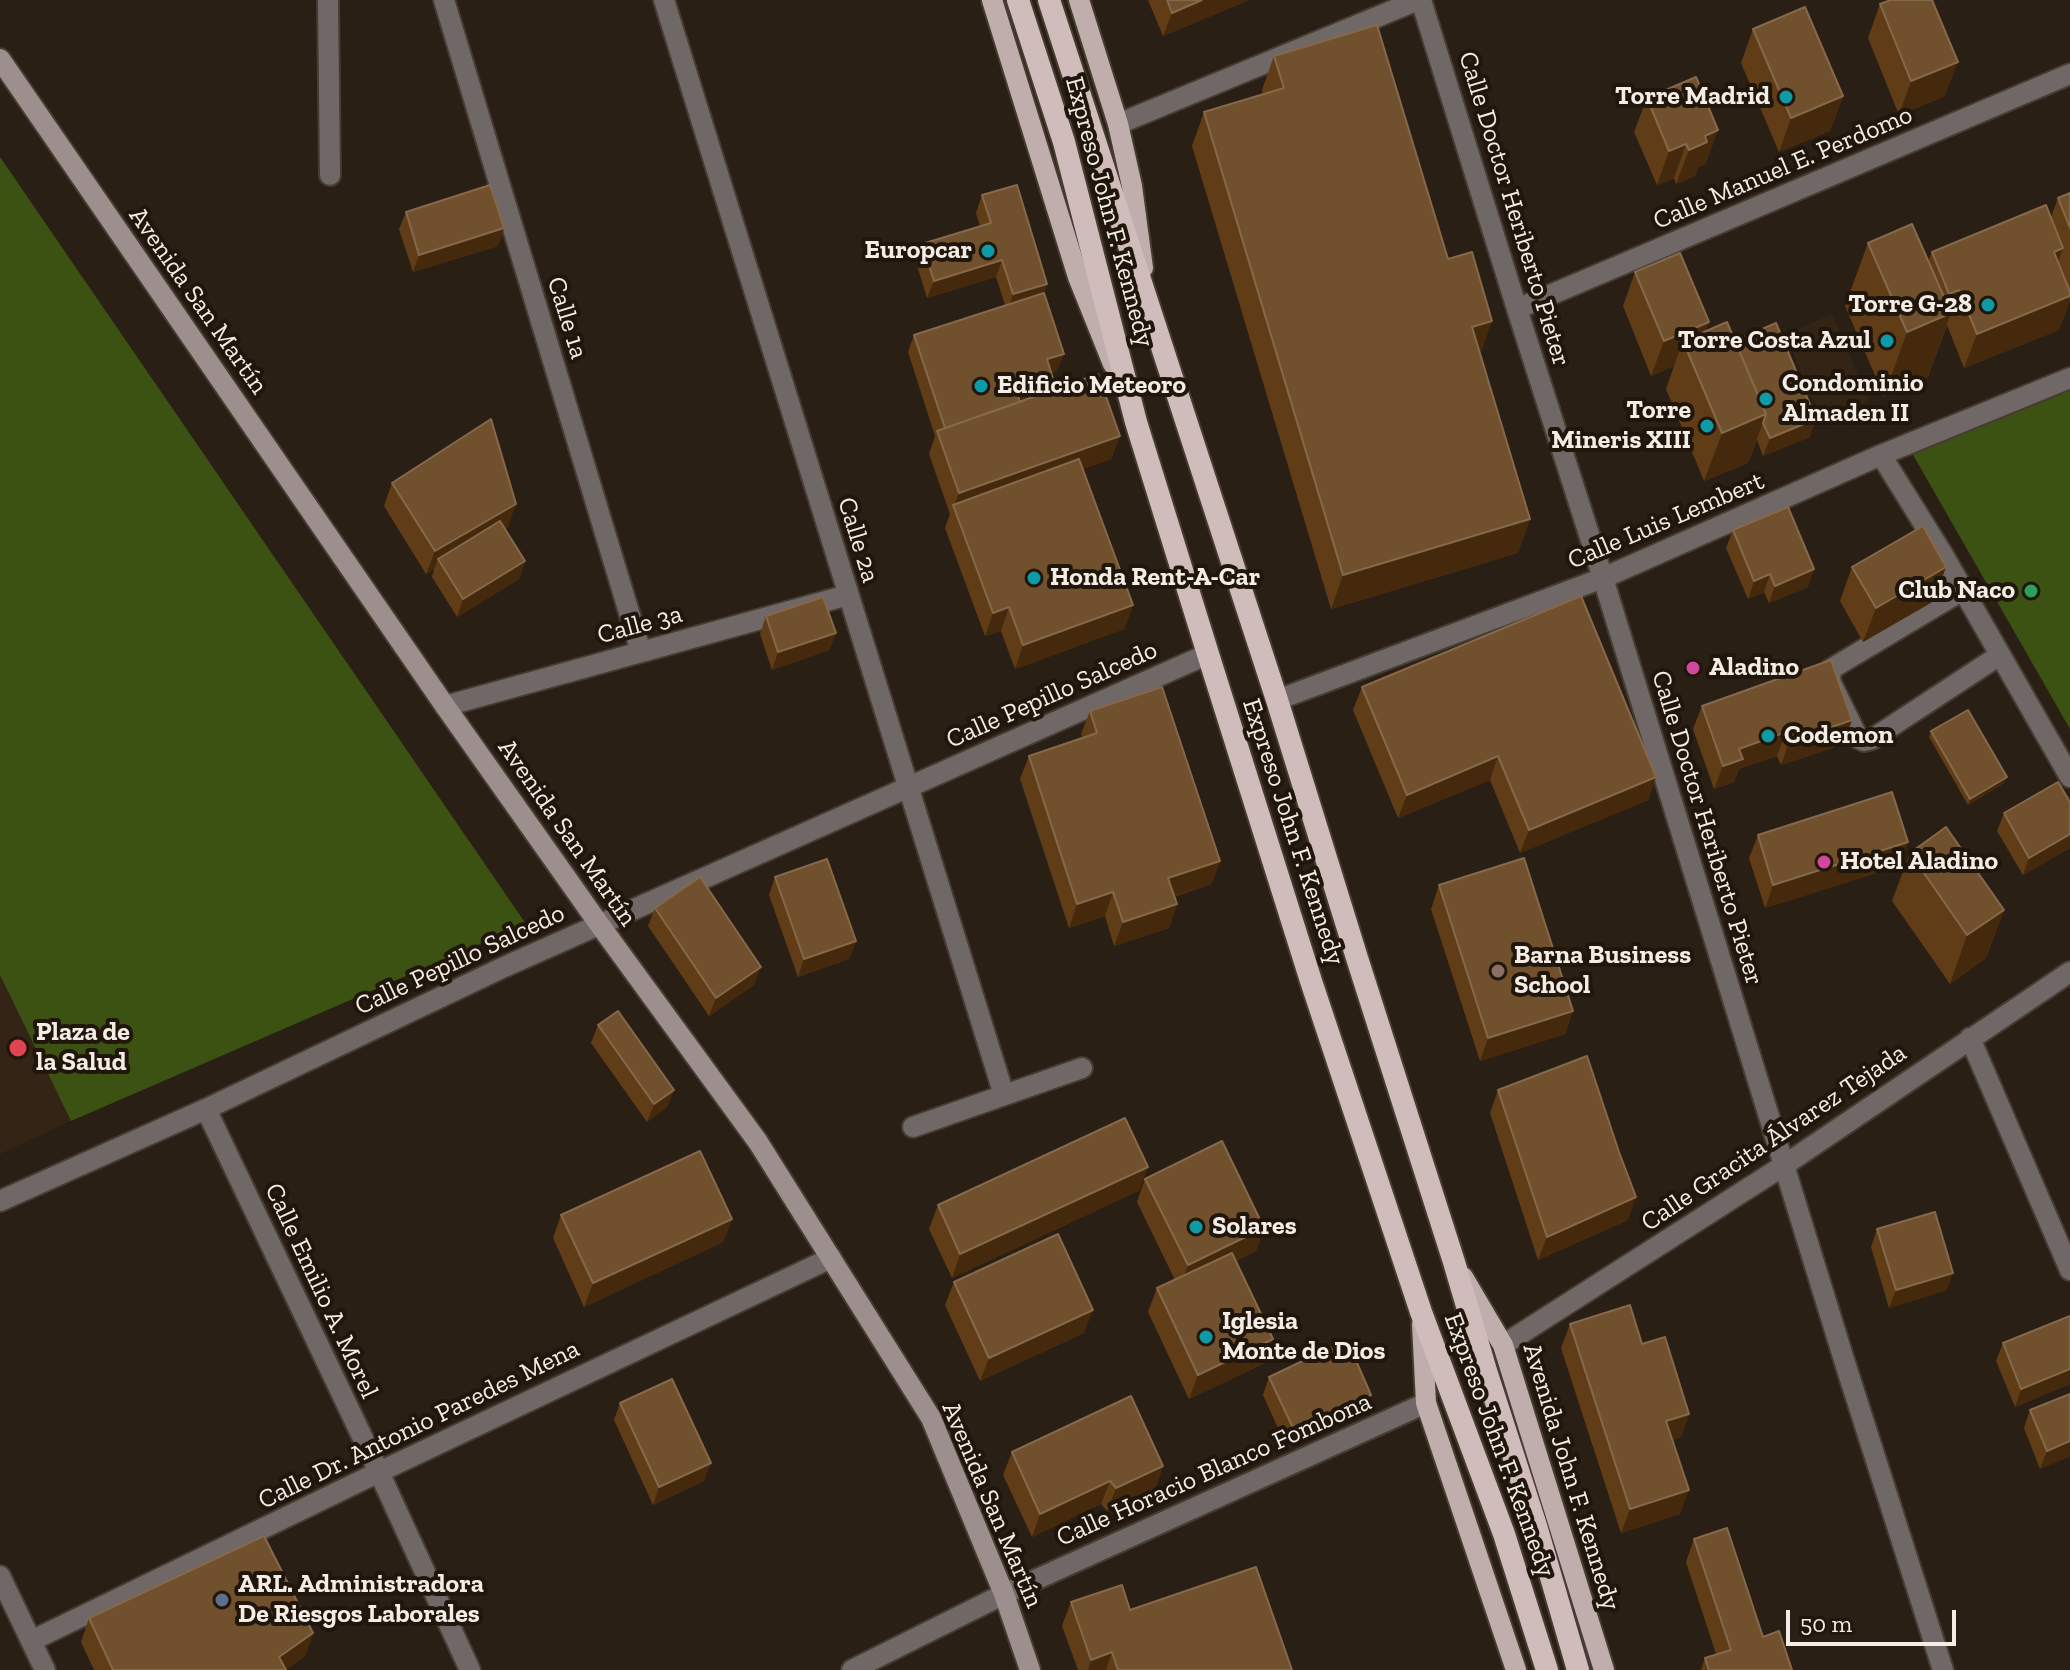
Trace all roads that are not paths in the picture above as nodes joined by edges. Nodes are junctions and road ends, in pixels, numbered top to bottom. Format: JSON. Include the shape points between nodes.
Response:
{"nodes":[{"id":1,"x":444,"y":0,"type":"edge"},
{"id":2,"x":664,"y":0,"type":"edge"},
{"id":3,"x":992,"y":0,"type":"edge"},
{"id":4,"x":1018,"y":0,"type":"edge"},
{"id":5,"x":1049,"y":0,"type":"edge"},
{"id":6,"x":1079,"y":0,"type":"edge"},
{"id":7,"x":1420,"y":0,"type":"edge"},
{"id":8,"x":333,"y":1,"type":"edge"},
{"id":9,"x":0,"y":59,"type":"edge"},
{"id":10,"x":2070,"y":74,"type":"edge"},
{"id":11,"x":1118,"y":124,"type":"junction"},
{"id":12,"x":330,"y":175,"type":"dead end"},
{"id":13,"x":1147,"y":299,"type":"junction"},
{"id":14,"x":1517,"y":309,"type":"junction"},
{"id":15,"x":2070,"y":378,"type":"edge"},
{"id":16,"x":1136,"y":422,"type":"junction"},
{"id":17,"x":1881,"y":455,"type":"junction"},
{"id":18,"x":1603,"y":578,"type":"junction"},
{"id":19,"x":1963,"y":590,"type":"junction"},
{"id":20,"x":848,"y":595,"type":"junction"},
{"id":21,"x":641,"y":652,"type":"junction"},
{"id":22,"x":1208,"y":654,"type":"junction"},
{"id":23,"x":2000,"y":655,"type":"junction"},
{"id":24,"x":1277,"y":700,"type":"junction"},
{"id":25,"x":445,"y":706,"type":"junction"},
{"id":26,"x":2070,"y":777,"type":"edge"},
{"id":27,"x":908,"y":788,"type":"junction"},
{"id":28,"x":599,"y":924,"type":"junction"},
{"id":29,"x":2070,"y":972,"type":"edge"},
{"id":30,"x":1970,"y":1038,"type":"junction"},
{"id":31,"x":1082,"y":1068,"type":"dead end"},
{"id":32,"x":1004,"y":1095,"type":"junction"},
{"id":33,"x":206,"y":1109,"type":"junction"},
{"id":34,"x":913,"y":1127,"type":"dead end"},
{"id":35,"x":1783,"y":1166,"type":"junction"},
{"id":36,"x":0,"y":1201,"type":"edge"},
{"id":37,"x":831,"y":1258,"type":"junction"},
{"id":38,"x":1454,"y":1262,"type":"junction"},
{"id":39,"x":2070,"y":1270,"type":"edge"},
{"id":40,"x":1421,"y":1312,"type":"junction"},
{"id":41,"x":1503,"y":1345,"type":"junction"},
{"id":42,"x":1426,"y":1403,"type":"junction"},
{"id":43,"x":379,"y":1472,"type":"junction"},
{"id":44,"x":0,"y":1576,"type":"edge"},
{"id":45,"x":1004,"y":1594,"type":"junction"},
{"id":46,"x":31,"y":1641,"type":"junction"},
{"id":47,"x":45,"y":1670,"type":"edge"},
{"id":48,"x":470,"y":1670,"type":"edge"},
{"id":49,"x":852,"y":1670,"type":"edge"},
{"id":50,"x":1030,"y":1670,"type":"edge"},
{"id":51,"x":1516,"y":1670,"type":"edge"},
{"id":52,"x":1547,"y":1670,"type":"edge"},
{"id":53,"x":1578,"y":1670,"type":"edge"},
{"id":54,"x":1604,"y":1670,"type":"edge"},
{"id":55,"x":1943,"y":1670,"type":"edge"}],
"edges":[{"from":1,"to":21,"type":"street","name":"Calle 1a"},
{"from":2,"to":20,"type":"street","name":"Calle 2a"},
{"from":3,"to":16,"type":"main road","via":[[1078,277]]},
{"from":4,"to":16,"type":"highway","name":"Expreso John F. Kennedy","via":[[1064,142]]},
{"from":5,"to":13,"type":"highway","name":"Expreso John F. Kennedy"},
{"from":6,"to":11,"type":"main road"},
{"from":7,"to":11,"type":"street"},
{"from":7,"to":14,"type":"street","name":"Calle Doctor Heriberto Pieter"},
{"from":8,"to":12,"type":"street"},
{"from":9,"to":25,"type":"main road","name":"Avenida San Martín"},
{"from":10,"to":14,"type":"street","name":"Calle Manuel E. Perdomo"},
{"from":11,"to":13,"type":"main road"},
{"from":13,"to":24,"type":"highway","name":"Expreso John F. Kennedy"},
{"from":14,"to":18,"type":"street","name":"Calle Doctor Heriberto Pieter"},
{"from":15,"to":17,"type":"street","name":"Calle Luis Lembert"},
{"from":16,"to":22,"type":"highway","name":"Expreso John F. Kennedy"},
{"from":17,"to":18,"type":"street","name":"Calle Luis Lembert"},
{"from":17,"to":19,"type":"street"},
{"from":18,"to":24,"type":"street","name":"Calle Luis Lembert"},
{"from":18,"to":35,"type":"street","name":"Calle Doctor Heriberto Pieter"},
{"from":19,"to":23,"type":"street"},
{"from":19,"to":23,"type":"street","via":[[1831,669],[1830,681],[1858,738],[1872,739]]},
{"from":20,"to":21,"type":"street","name":"Calle 3a"},
{"from":20,"to":27,"type":"street","name":"Calle 2a"},
{"from":21,"to":25,"type":"street","name":"Calle 3a"},
{"from":22,"to":27,"type":"street","name":"Calle Pepillo Salcedo"},
{"from":22,"to":40,"type":"highway","name":"Expreso John F. Kennedy"},
{"from":23,"to":26,"type":"street"},
{"from":24,"to":38,"type":"highway","name":"Expreso John F. Kennedy"},
{"from":25,"to":28,"type":"main road","name":"Avenida San Martín"},
{"from":27,"to":28,"type":"street","name":"Calle Pepillo Salcedo"},
{"from":27,"to":32,"type":"street","name":"Calle 2a"},
{"from":28,"to":33,"type":"street","name":"Calle Pepillo Salcedo"},
{"from":28,"to":37,"type":"main road","name":"Avenida San Martín","via":[[758,1142]]},
{"from":29,"to":30,"type":"street","name":"Calle Gracita Álvarez Tejada"},
{"from":30,"to":35,"type":"street","name":"Calle Gracita Álvarez Tejada"},
{"from":30,"to":39,"type":"street"},
{"from":31,"to":32,"type":"street"},
{"from":32,"to":34,"type":"street"},
{"from":33,"to":36,"type":"street","name":"Calle Pepillo Salcedo"},
{"from":33,"to":43,"type":"street","name":"Calle Emilio A. Morel"},
{"from":35,"to":41,"type":"street","name":"Calle Gracita Álvarez Tejada"},
{"from":35,"to":55,"type":"street","name":"Calle Doctor Heriberto Pieter"},
{"from":37,"to":43,"type":"street","name":"Calle Dr. Antonio Paredes Mena"},
{"from":37,"to":45,"type":"main road","name":"Avenida San Martín","via":[[931,1418]]},
{"from":38,"to":41,"type":"main road","name":"Avenida John F. Kennedy"},
{"from":38,"to":53,"type":"highway","name":"Expreso John F. Kennedy"},
{"from":40,"to":42,"type":"main road"},
{"from":40,"to":52,"type":"highway","name":"Expreso John F. Kennedy","via":[[1504,1534]]},
{"from":41,"to":54,"type":"main road","name":"Avenida John F. Kennedy"},
{"from":42,"to":45,"type":"street","name":"Calle Horacio Blanco Fombona"},
{"from":42,"to":51,"type":"main road"},
{"from":43,"to":46,"type":"street","name":"Calle Dr. Antonio Paredes Mena"},
{"from":43,"to":48,"type":"street","name":"Calle Emilio A. Morel"},
{"from":44,"to":46,"type":"street"},
{"from":45,"to":49,"type":"street","name":"Calle Horacio Blanco Fombona"},
{"from":45,"to":50,"type":"main road","name":"Avenida San Martín"},
{"from":46,"to":47,"type":"street"}]}
